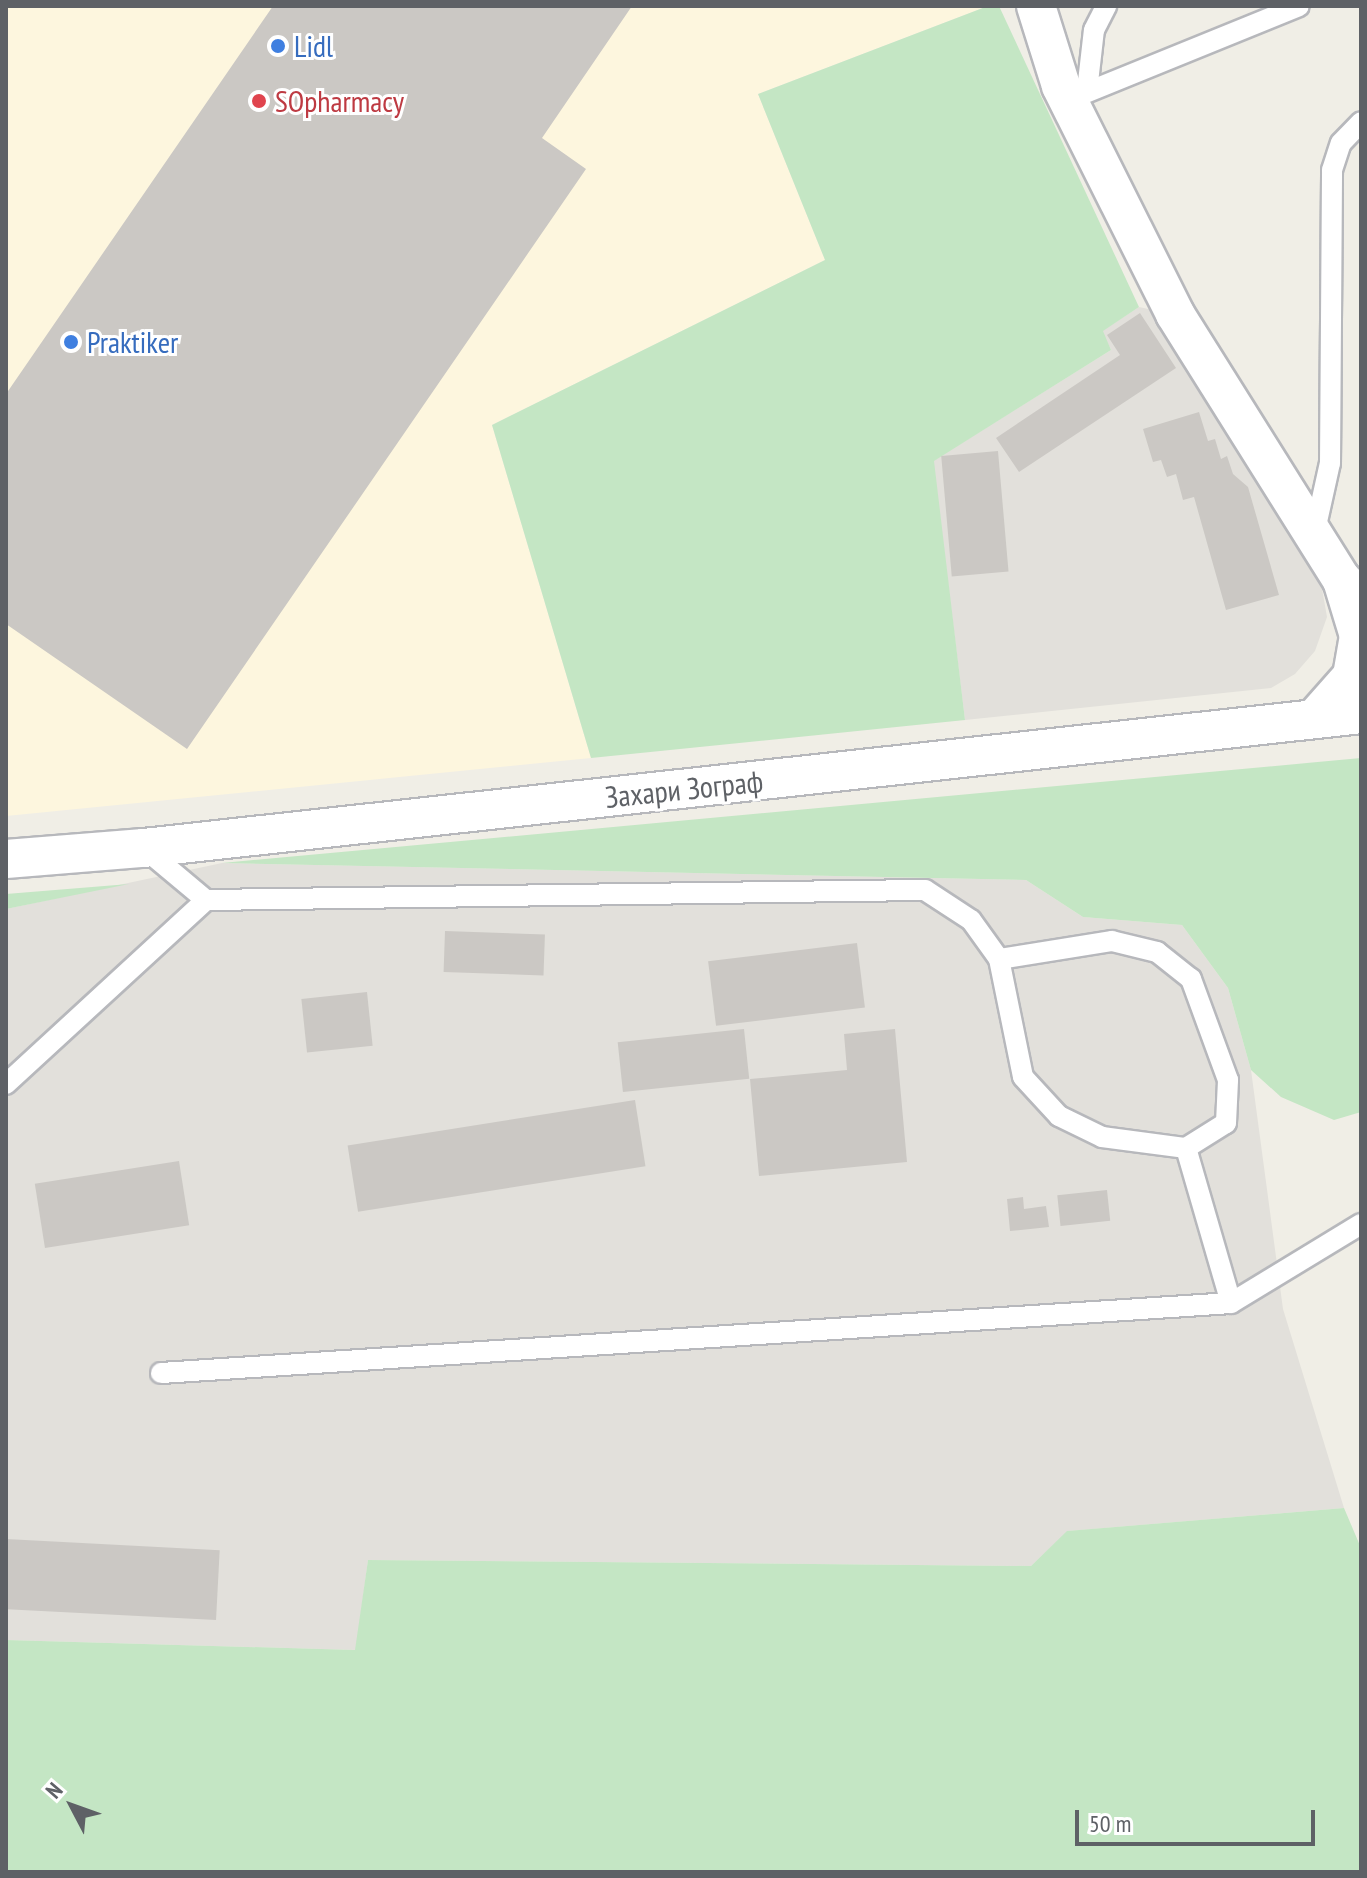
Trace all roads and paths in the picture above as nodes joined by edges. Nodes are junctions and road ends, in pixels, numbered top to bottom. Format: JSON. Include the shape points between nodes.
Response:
{"nodes":[{"id":1,"x":1036,"y":6,"type":"edge"},
{"id":2,"x":1106,"y":6,"type":"edge"},
{"id":3,"x":1299,"y":6,"type":"edge"},
{"id":4,"x":1078,"y":95,"type":"junction"},
{"id":5,"x":1361,"y":122,"type":"edge"},
{"id":6,"x":1314,"y":535,"type":"junction"},
{"id":7,"x":1352,"y":589,"type":"edge"},
{"id":8,"x":1361,"y":714,"type":"edge"},
{"id":9,"x":1314,"y":719,"type":"junction"},
{"id":10,"x":144,"y":848,"type":"junction"},
{"id":11,"x":6,"y":859,"type":"edge"},
{"id":12,"x":206,"y":900,"type":"junction"},
{"id":13,"x":999,"y":959,"type":"junction"},
{"id":14,"x":6,"y":1084,"type":"edge"},
{"id":15,"x":1186,"y":1148,"type":"junction"},
{"id":16,"x":1361,"y":1224,"type":"edge"},
{"id":17,"x":1231,"y":1303,"type":"junction"},
{"id":18,"x":161,"y":1373,"type":"dead end"}],
"edges":[{"from":1,"to":4,"type":"street"},
{"from":2,"to":4,"type":"lane","via":[[1094,30]]},
{"from":3,"to":4,"type":"lane"},
{"from":4,"to":6,"type":"street","via":[[1175,314]]},
{"from":5,"to":6,"type":"lane","via":[[1341,143],[1332,170],[1330,463]]},
{"from":6,"to":7,"type":"street"},
{"from":7,"to":9,"type":"street","via":[[1359,636],[1352,676]]},
{"from":8,"to":9,"type":"street","name":"Захари Зограф"},
{"from":9,"to":10,"type":"street","name":"Захари Зограф"},
{"from":10,"to":11,"type":"street","name":"Захари Зограф"},
{"from":10,"to":12,"type":"lane"},
{"from":12,"to":13,"type":"lane","via":[[925,890],[971,920]]},
{"from":12,"to":14,"type":"lane"},
{"from":13,"to":15,"type":"lane","via":[[1023,1077],[1059,1116],[1102,1137]]},
{"from":13,"to":15,"type":"lane","via":[[1112,941],[1157,952],[1191,979],[1228,1080],[1226,1123]]},
{"from":15,"to":17,"type":"lane"},
{"from":16,"to":17,"type":"lane"},
{"from":17,"to":18,"type":"lane"}]}
